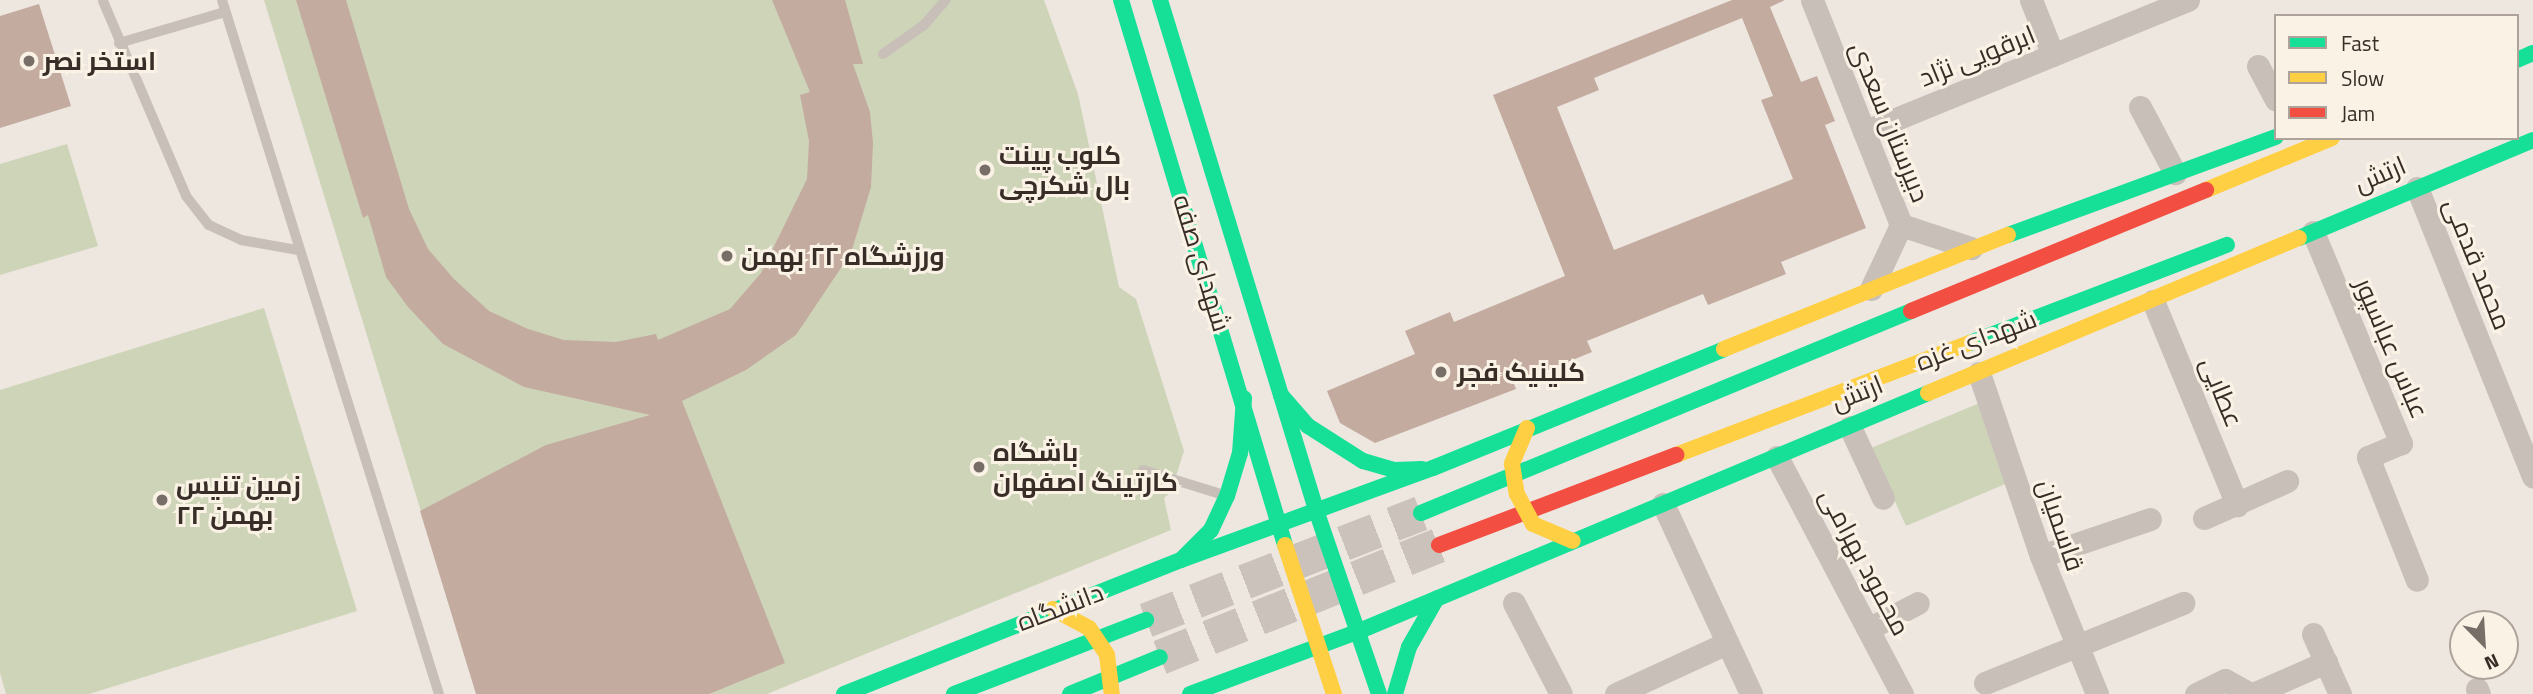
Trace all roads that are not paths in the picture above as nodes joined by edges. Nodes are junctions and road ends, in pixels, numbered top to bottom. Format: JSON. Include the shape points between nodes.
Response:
{"nodes":[{"id":1,"x":222,"y":0,"type":"edge"},
{"id":2,"x":946,"y":0,"type":"edge"},
{"id":3,"x":1121,"y":0,"type":"edge"},
{"id":4,"x":1160,"y":0,"type":"edge"},
{"id":5,"x":1812,"y":0,"type":"edge"},
{"id":6,"x":2031,"y":0,"type":"edge"},
{"id":7,"x":2188,"y":0,"type":"edge"},
{"id":8,"x":103,"y":1,"type":"edge"},
{"id":9,"x":225,"y":12,"type":"junction"},
{"id":10,"x":119,"y":43,"type":"junction"},
{"id":11,"x":883,"y":54,"type":"dead end"},
{"id":12,"x":2053,"y":55,"type":"junction"},
{"id":13,"x":2258,"y":66,"type":"dead end"},
{"id":14,"x":2274,"y":96,"type":"edge"},
{"id":15,"x":2140,"y":107,"type":"dead end"},
{"id":16,"x":1864,"y":132,"type":"junction"},
{"id":17,"x":2274,"y":138,"type":"edge"},
{"id":18,"x":2327,"y":140,"type":"edge"},
{"id":19,"x":2510,"y":140,"type":"edge"},
{"id":20,"x":2533,"y":140,"type":"edge"},
{"id":21,"x":2175,"y":173,"type":"junction"},
{"id":22,"x":2417,"y":188,"type":"junction"},
{"id":23,"x":2323,"y":209,"type":"dead end"},
{"id":24,"x":1901,"y":225,"type":"junction"},
{"id":25,"x":2313,"y":232,"type":"junction"},
{"id":26,"x":2246,"y":237,"type":"dead end"},
{"id":27,"x":1971,"y":248,"type":"junction"},
{"id":28,"x":298,"y":250,"type":"junction"},
{"id":29,"x":1871,"y":289,"type":"junction"},
{"id":30,"x":2153,"y":301,"type":"junction"},
{"id":31,"x":1979,"y":373,"type":"junction"},
{"id":32,"x":1281,"y":395,"type":"junction"},
{"id":33,"x":1244,"y":398,"type":"junction"},
{"id":34,"x":1850,"y":427,"type":"junction"},
{"id":35,"x":1527,"y":428,"type":"junction"},
{"id":36,"x":1777,"y":457,"type":"junction"},
{"id":37,"x":1433,"y":468,"type":"junction"},
{"id":38,"x":1143,"y":470,"type":"dead end"},
{"id":39,"x":2533,"y":477,"type":"edge"},
{"id":40,"x":2287,"y":481,"type":"dead end"},
{"id":41,"x":1227,"y":496,"type":"junction"},
{"id":42,"x":1884,"y":498,"type":"dead end"},
{"id":43,"x":1662,"y":504,"type":"junction"},
{"id":44,"x":2237,"y":505,"type":"junction"},
{"id":45,"x":1317,"y":513,"type":"junction"},
{"id":46,"x":1421,"y":513,"type":"tunnel mouth"},
{"id":47,"x":2204,"y":517,"type":"dead end"},
{"id":48,"x":2150,"y":519,"type":"dead end"},
{"id":49,"x":1279,"y":528,"type":"junction"},
{"id":50,"x":1573,"y":541,"type":"junction"},
{"id":51,"x":1439,"y":545,"type":"tunnel mouth"},
{"id":52,"x":2041,"y":556,"type":"junction"},
{"id":53,"x":1181,"y":560,"type":"junction"},
{"id":54,"x":2417,"y":580,"type":"dead end"},
{"id":55,"x":1437,"y":598,"type":"junction"},
{"id":56,"x":1514,"y":603,"type":"dead end"},
{"id":57,"x":1918,"y":603,"type":"dead end"},
{"id":58,"x":2183,"y":603,"type":"dead end"},
{"id":59,"x":1053,"y":609,"type":"junction"},
{"id":60,"x":1146,"y":620,"type":"tunnel mouth"},
{"id":61,"x":1868,"y":629,"type":"junction"},
{"id":62,"x":1357,"y":632,"type":"junction"},
{"id":63,"x":2313,"y":634,"type":"dead end"},
{"id":64,"x":1727,"y":643,"type":"junction"},
{"id":65,"x":2075,"y":643,"type":"junction"},
{"id":66,"x":1317,"y":648,"type":"junction"},
{"id":67,"x":1160,"y":657,"type":"tunnel mouth"},
{"id":68,"x":2326,"y":662,"type":"junction"},
{"id":69,"x":1371,"y":671,"type":"junction"},
{"id":70,"x":1985,"y":683,"type":"dead end"},
{"id":71,"x":1331,"y":688,"type":"edge"},
{"id":72,"x":1244,"y":692,"type":"edge"},
{"id":73,"x":439,"y":694,"type":"edge"},
{"id":74,"x":844,"y":694,"type":"edge"},
{"id":75,"x":954,"y":694,"type":"edge"},
{"id":76,"x":1070,"y":694,"type":"edge"},
{"id":77,"x":1112,"y":694,"type":"edge"},
{"id":78,"x":1191,"y":694,"type":"edge"},
{"id":79,"x":1379,"y":694,"type":"edge"},
{"id":80,"x":1395,"y":694,"type":"edge"},
{"id":81,"x":1561,"y":694,"type":"edge"},
{"id":82,"x":1616,"y":694,"type":"edge"},
{"id":83,"x":1751,"y":694,"type":"edge"},
{"id":84,"x":1902,"y":694,"type":"edge"},
{"id":85,"x":2096,"y":694,"type":"edge"},
{"id":86,"x":2196,"y":694,"type":"edge"},
{"id":87,"x":2251,"y":694,"type":"edge"},
{"id":88,"x":2340,"y":694,"type":"edge"}],
"edges":[{"from":1,"to":9,"type":"lane"},
{"from":2,"to":11,"type":"lane","via":[[924,24]]},
{"from":3,"to":33,"type":"main road","name":"شهدای صفه"},
{"from":4,"to":32,"type":"main road","name":"شهدای صفه"},
{"from":5,"to":16,"type":"street","name":"دبیرستان سعدی"},
{"from":6,"to":12,"type":"street"},
{"from":7,"to":12,"type":"street","name":"ابرقویی نژاد"},
{"from":8,"to":10,"type":"lane"},
{"from":9,"to":10,"type":"lane"},
{"from":9,"to":28,"type":"lane"},
{"from":10,"to":28,"type":"lane","via":[[186,196],[209,225],[241,240]]},
{"from":12,"to":16,"type":"street","name":"ابرقویی نژاد"},
{"from":13,"to":14,"type":"street"},
{"from":15,"to":21,"type":"street"},
{"from":16,"to":24,"type":"street","name":"دبیرستان سعدی"},
{"from":17,"to":21,"type":"main road"},
{"from":18,"to":46,"type":"main road","name":"شهدای غزه"},
{"from":19,"to":23,"type":"main road"},
{"from":20,"to":22,"type":"main road","name":"ارتش"},
{"from":21,"to":27,"type":"main road"},
{"from":22,"to":25,"type":"main road","name":"ارتش"},
{"from":22,"to":39,"type":"street","name":"محمد قدمی"},
{"from":24,"to":27,"type":"street"},
{"from":24,"to":29,"type":"street"},
{"from":25,"to":30,"type":"main road","name":"ارتش"},
{"from":25,"to":54,"type":"street","name":"عباس عباسپور","via":[[2401,443],[2368,457]]},
{"from":26,"to":51,"type":"main road","name":"شهدای غزه"},
{"from":27,"to":29,"type":"main road"},
{"from":28,"to":73,"type":"lane"},
{"from":29,"to":35,"type":"main road"},
{"from":30,"to":31,"type":"main road","name":"ارتش"},
{"from":30,"to":44,"type":"street","name":"عطایی"},
{"from":31,"to":34,"type":"main road","name":"ارتش"},
{"from":31,"to":52,"type":"street","name":"قاسمیان"},
{"from":32,"to":37,"type":"main road","via":[[1307,426],[1363,461],[1395,470]]},
{"from":32,"to":45,"type":"main road","name":"شهدای صفه"},
{"from":33,"to":41,"type":"main road","via":[[1240,453]]},
{"from":33,"to":49,"type":"main road","name":"شهدای صفه"},
{"from":34,"to":36,"type":"main road","name":"ارتش"},
{"from":34,"to":42,"type":"street"},
{"from":35,"to":37,"type":"main road"},
{"from":35,"to":50,"type":"main road","bridge":true,"via":[[1512,464],[1517,494],[1533,524]]},
{"from":36,"to":43,"type":"main road","name":"ارتش"},
{"from":36,"to":61,"type":"street","name":"محمود بهرامی"},
{"from":37,"to":45,"type":"main road"},
{"from":38,"to":41,"type":"lane"},
{"from":40,"to":44,"type":"street"},
{"from":41,"to":53,"type":"main road","via":[[1211,530]]},
{"from":43,"to":50,"type":"main road","name":"ارتش"},
{"from":43,"to":64,"type":"street"},
{"from":44,"to":47,"type":"street"},
{"from":45,"to":49,"type":"main road","name":"دانشگاه"},
{"from":45,"to":62,"type":"main road","name":"شهدای صفه"},
{"from":48,"to":52,"type":"street"},
{"from":49,"to":53,"type":"main road","name":"دانشگاه"},
{"from":49,"to":66,"type":"main road","name":"شهدای صفه"},
{"from":50,"to":55,"type":"main road","name":"ارتش"},
{"from":52,"to":65,"type":"street","name":"قاسمیان"},
{"from":53,"to":59,"type":"main road","name":"دانشگاه"},
{"from":55,"to":62,"type":"main road","name":"ارتش"},
{"from":55,"to":80,"type":"main road","via":[[1409,647]]},
{"from":56,"to":81,"type":"street"},
{"from":57,"to":61,"type":"street"},
{"from":58,"to":65,"type":"street"},
{"from":59,"to":74,"type":"main road","name":"دانشگاه"},
{"from":59,"to":77,"type":"main road","bridge":true,"via":[[1089,628],[1107,655]]},
{"from":60,"to":75,"type":"main road"},
{"from":61,"to":84,"type":"street","name":"محمود بهرامی"},
{"from":62,"to":66,"type":"main road","name":"ارتش"},
{"from":62,"to":69,"type":"main road","name":"شهدای صفه"},
{"from":63,"to":68,"type":"street"},
{"from":64,"to":82,"type":"street"},
{"from":64,"to":83,"type":"street"},
{"from":65,"to":70,"type":"street"},
{"from":65,"to":85,"type":"street","name":"قاسمیان"},
{"from":66,"to":71,"type":"main road","name":"شهدای صفه"},
{"from":66,"to":78,"type":"main road"},
{"from":67,"to":76,"type":"main road"},
{"from":68,"to":87,"type":"street"},
{"from":68,"to":88,"type":"street"},
{"from":69,"to":71,"type":"main road","via":[[1364,663],[1345,659],[1336,664]]},
{"from":69,"to":79,"type":"main road","name":"شهدای صفه"},
{"from":72,"to":78,"type":"main road"},
{"from":86,"to":87,"type":"street","via":[[2225,680]]}]}
